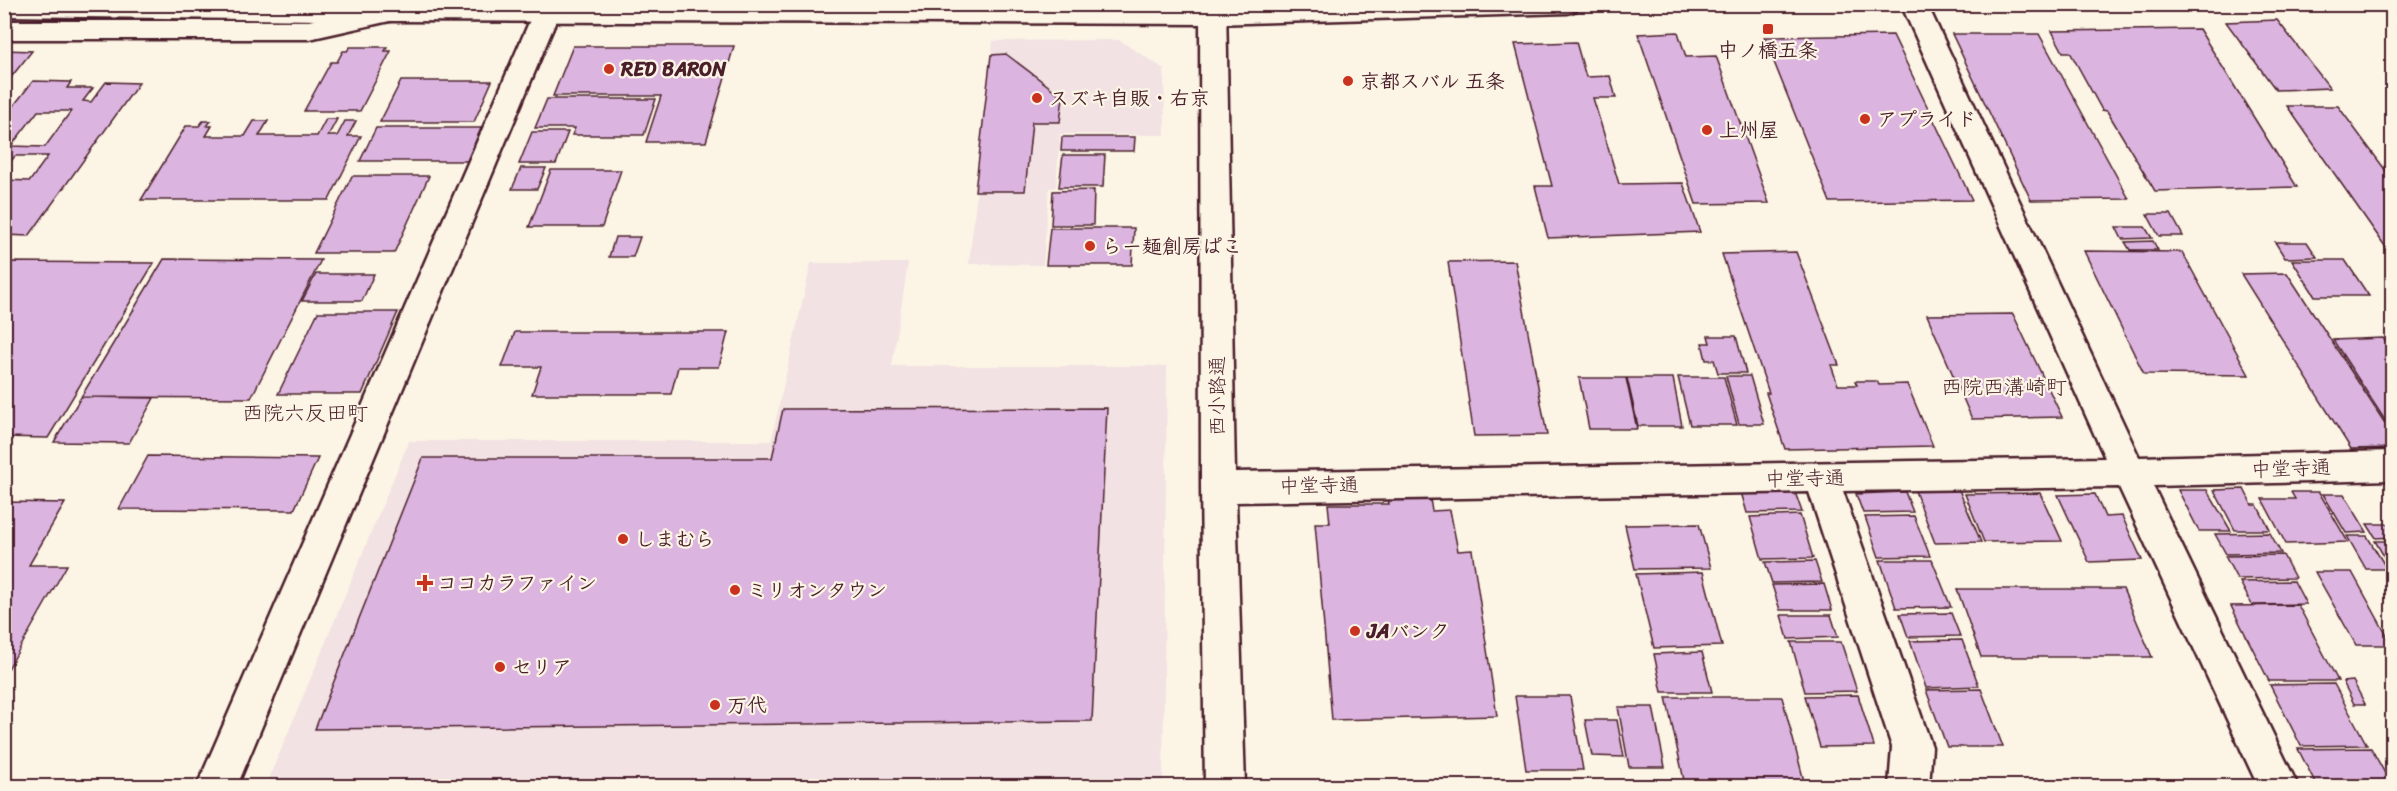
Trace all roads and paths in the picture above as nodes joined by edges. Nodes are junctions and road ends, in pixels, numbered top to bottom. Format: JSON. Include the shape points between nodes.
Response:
{"nodes":[{"id":1,"x":1568,"y":4,"type":"edge"},
{"id":2,"x":1914,"y":4,"type":"edge"},
{"id":3,"x":4,"y":7,"type":"edge"},
{"id":4,"x":548,"y":8,"type":"edge"},
{"id":5,"x":1213,"y":10,"type":"edge"},
{"id":6,"x":394,"y":12,"type":"junction"},
{"id":7,"x":4,"y":30,"type":"edge"},
{"id":8,"x":2392,"y":465,"type":"edge"},
{"id":9,"x":2129,"y":472,"type":"junction"},
{"id":10,"x":1821,"y":477,"type":"junction"},
{"id":11,"x":1218,"y":487,"type":"junction"},
{"id":12,"x":217,"y":786,"type":"edge"},
{"id":13,"x":1225,"y":786,"type":"edge"},
{"id":14,"x":1909,"y":786,"type":"edge"},
{"id":15,"x":2278,"y":786,"type":"edge"}],
"edges":[{"from":1,"to":5,"type":"main road"},
{"from":2,"to":9,"type":"main road"},
{"from":3,"to":6,"type":"main road"},
{"from":4,"to":5,"type":"main road"},
{"from":4,"to":6,"type":"main road"},
{"from":4,"to":12,"type":"main road"},
{"from":5,"to":11,"type":"main road","name":"西小路通"},
{"from":6,"to":7,"type":"main road","via":[[309,30]]},
{"from":8,"to":9,"type":"main road","name":"中堂寺通"},
{"from":9,"to":10,"type":"main road","name":"中堂寺通"},
{"from":9,"to":15,"type":"main road"},
{"from":10,"to":11,"type":"main road","name":"中堂寺通"},
{"from":10,"to":14,"type":"main road","via":[[1912,747]]},
{"from":11,"to":13,"type":"main road","name":"西小路通"}]}
